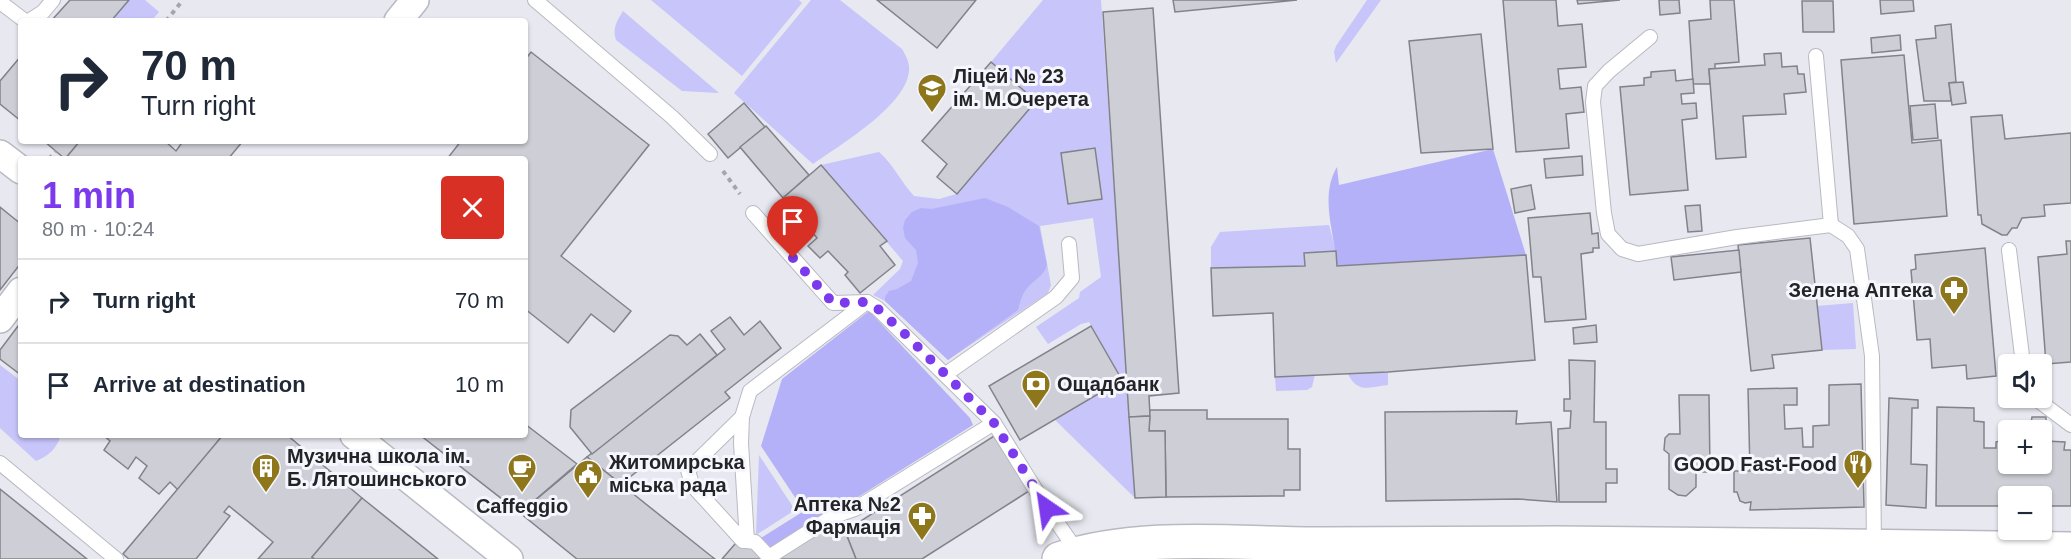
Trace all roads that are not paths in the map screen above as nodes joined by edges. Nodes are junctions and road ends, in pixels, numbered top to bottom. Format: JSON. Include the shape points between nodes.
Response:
{"nodes":[{"id":1,"x":53,"y":0,"type":"edge"},
{"id":2,"x":415,"y":0,"type":"edge"},
{"id":3,"x":535,"y":0,"type":"edge"},
{"id":4,"x":0,"y":2,"type":"edge"},
{"id":5,"x":23,"y":18,"type":"edge"},
{"id":6,"x":32,"y":18,"type":"edge"},
{"id":7,"x":400,"y":18,"type":"edge"},
{"id":8,"x":1650,"y":37,"type":"dead end"},
{"id":9,"x":1816,"y":56,"type":"dead end"},
{"id":10,"x":0,"y":154,"type":"edge"},
{"id":11,"x":710,"y":154,"type":"road end"},
{"id":12,"x":18,"y":168,"type":"edge"},
{"id":13,"x":753,"y":213,"type":"road end"},
{"id":14,"x":1831,"y":225,"type":"junction"},
{"id":15,"x":1069,"y":244,"type":"dead end"},
{"id":16,"x":2009,"y":250,"type":"dead end"},
{"id":17,"x":18,"y":295,"type":"edge"},
{"id":18,"x":867,"y":302,"type":"junction"},
{"id":19,"x":0,"y":319,"type":"edge"},
{"id":20,"x":2022,"y":354,"type":"edge"},
{"id":21,"x":945,"y":374,"type":"junction"},
{"id":22,"x":2049,"y":408,"type":"edge"},
{"id":23,"x":742,"y":417,"type":"junction"},
{"id":24,"x":994,"y":423,"type":"junction"},
{"id":25,"x":2071,"y":424,"type":"edge"},
{"id":26,"x":358,"y":438,"type":"edge"},
{"id":27,"x":0,"y":463,"type":"edge"},
{"id":28,"x":747,"y":541,"type":"junction"},
{"id":29,"x":1874,"y":547,"type":"junction"},
{"id":30,"x":2071,"y":549,"type":"edge"},
{"id":31,"x":1322,"y":552,"type":"edge"},
{"id":32,"x":1073,"y":557,"type":"edge"},
{"id":33,"x":116,"y":559,"type":"edge"},
{"id":34,"x":509,"y":559,"type":"edge"}],
"edges":[{"from":1,"to":6,"type":"lane"},
{"from":2,"to":7,"type":"street"},
{"from":3,"to":11,"type":"lane"},
{"from":4,"to":5,"type":"lane"},
{"from":8,"to":14,"type":"lane","via":[[1595,86],[1593,102],[1604,213],[1608,234],[1622,249],[1638,254]]},
{"from":9,"to":14,"type":"lane"},
{"from":10,"to":12,"type":"street"},
{"from":13,"to":18,"type":"lane","via":[[833,303]]},
{"from":14,"to":29,"type":"lane","via":[[1848,236],[1857,249],[1870,346]]},
{"from":15,"to":21,"type":"lane","via":[[1072,278],[1056,297]]},
{"from":16,"to":20,"type":"lane"},
{"from":17,"to":19,"type":"street"},
{"from":18,"to":21,"type":"lane"},
{"from":18,"to":23,"type":"lane","via":[[750,391]]},
{"from":21,"to":24,"type":"lane"},
{"from":22,"to":25,"type":"lane"},
{"from":23,"to":28,"type":"lane"},
{"from":23,"to":28,"type":"lane","via":[[688,470],[692,485]]},
{"from":24,"to":28,"type":"lane","via":[[769,557],[755,542]]},
{"from":24,"to":32,"type":"lane"},
{"from":26,"to":34,"type":"street"},
{"from":27,"to":33,"type":"lane"},
{"from":29,"to":30,"type":"highway"},
{"from":29,"to":31,"type":"highway","via":[[1558,543]]},
{"from":31,"to":32,"type":"highway","via":[[1182,542],[1128,545]]}]}
